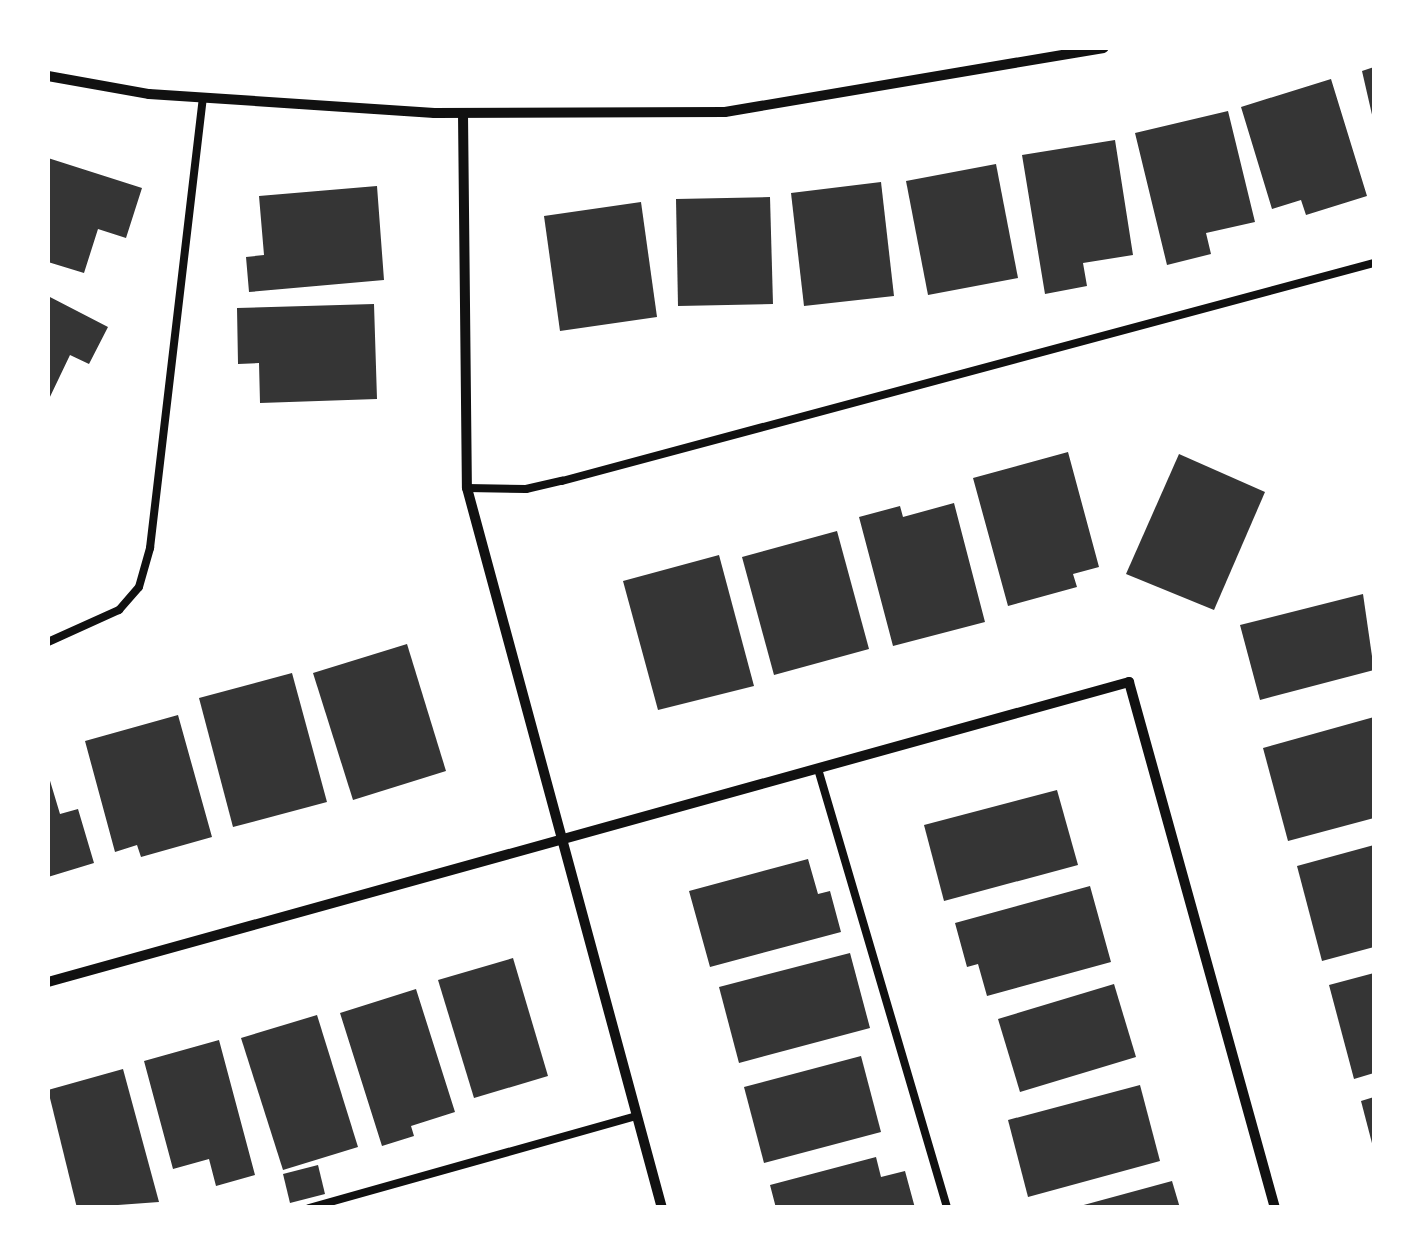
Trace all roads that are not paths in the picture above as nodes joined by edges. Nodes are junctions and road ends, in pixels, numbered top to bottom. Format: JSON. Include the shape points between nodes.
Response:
{"nodes":[{"id":1,"x":1104,"y":48,"type":"edge"},
{"id":2,"x":48,"y":76,"type":"edge"},
{"id":3,"x":203,"y":97,"type":"junction"},
{"id":4,"x":463,"y":114,"type":"junction"},
{"id":5,"x":1374,"y":263,"type":"edge"},
{"id":6,"x":467,"y":488,"type":"junction"},
{"id":7,"x":48,"y":642,"type":"edge"},
{"id":8,"x":818,"y":769,"type":"junction"},
{"id":9,"x":560,"y":840,"type":"junction"},
{"id":10,"x":48,"y":982,"type":"edge"},
{"id":11,"x":636,"y":1116,"type":"junction"},
{"id":12,"x":308,"y":1208,"type":"edge"},
{"id":13,"x":662,"y":1208,"type":"edge"},
{"id":14,"x":947,"y":1208,"type":"edge"},
{"id":15,"x":1275,"y":1208,"type":"edge"}],
"edges":[{"from":1,"to":4,"type":"street","via":[[725,112]]},
{"from":2,"to":3,"type":"street"},
{"from":3,"to":4,"type":"street"},
{"from":3,"to":7,"type":"lane","via":[[150,548],[139,587],[119,610]]},
{"from":4,"to":6,"type":"street"},
{"from":5,"to":6,"type":"lane","via":[[526,489]]},
{"from":6,"to":9,"type":"street"},
{"from":8,"to":9,"type":"street"},
{"from":8,"to":14,"type":"lane"},
{"from":8,"to":15,"type":"street","via":[[1130,682]]},
{"from":9,"to":10,"type":"street"},
{"from":9,"to":11,"type":"street"},
{"from":11,"to":12,"type":"lane"},
{"from":11,"to":13,"type":"street"}]}
